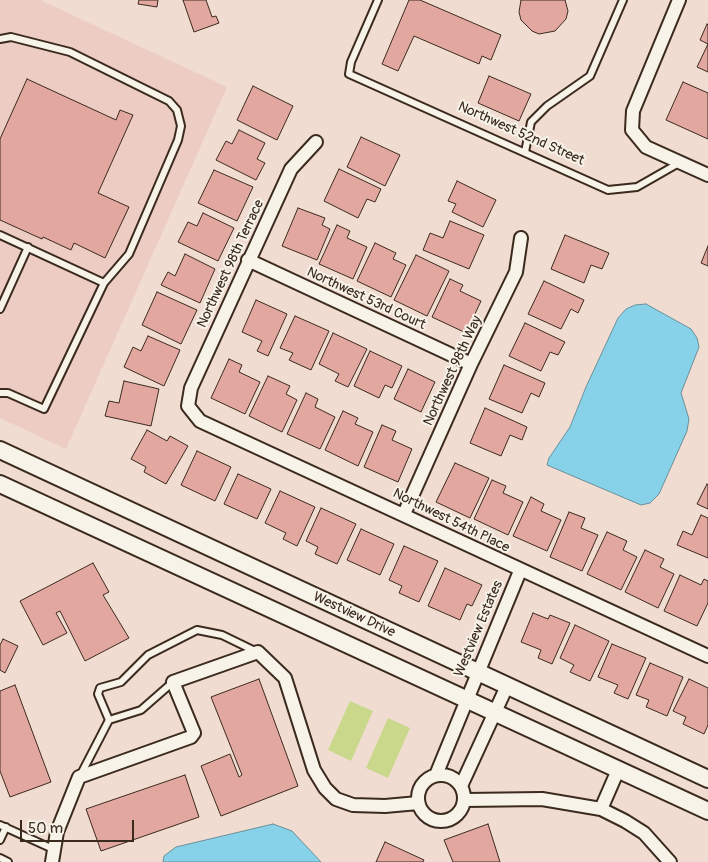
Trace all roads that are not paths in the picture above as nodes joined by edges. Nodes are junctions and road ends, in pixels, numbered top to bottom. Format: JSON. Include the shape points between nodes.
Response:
{"nodes":[{"id":1,"x":378,"y":0,"type":"edge"},
{"id":2,"x":624,"y":0,"type":"edge"},
{"id":3,"x":679,"y":0,"type":"edge"},
{"id":4,"x":0,"y":39,"type":"edge"},
{"id":5,"x":316,"y":142,"type":"dead end"},
{"id":6,"x":525,"y":152,"type":"junction"},
{"id":7,"x":680,"y":162,"type":"junction"},
{"id":8,"x":708,"y":175,"type":"edge"},
{"id":9,"x":0,"y":235,"type":"edge"},
{"id":10,"x":521,"y":238,"type":"dead end"},
{"id":11,"x":28,"y":247,"type":"junction"},
{"id":12,"x":248,"y":260,"type":"junction"},
{"id":13,"x":104,"y":283,"type":"junction"},
{"id":14,"x":0,"y":309,"type":"edge"},
{"id":15,"x":471,"y":364,"type":"junction"},
{"id":16,"x":0,"y":393,"type":"edge"},
{"id":17,"x":188,"y":406,"type":"joint"},
{"id":18,"x":0,"y":450,"type":"edge"},
{"id":19,"x":0,"y":484,"type":"edge"},
{"id":20,"x":404,"y":514,"type":"junction"},
{"id":21,"x":520,"y":571,"type":"junction"},
{"id":22,"x":258,"y":652,"type":"junction"},
{"id":23,"x":707,"y":654,"type":"edge"},
{"id":24,"x":477,"y":672,"type":"junction"},
{"id":25,"x":173,"y":682,"type":"junction"},
{"id":26,"x":507,"y":686,"type":"junction"},
{"id":27,"x":466,"y":699,"type":"junction"},
{"id":28,"x":495,"y":713,"type":"junction"},
{"id":29,"x":109,"y":720,"type":"junction"},
{"id":30,"x":618,"y":770,"type":"junction"},
{"id":31,"x":436,"y":775,"type":"junction"},
{"id":32,"x":80,"y":777,"type":"junction"},
{"id":33,"x":708,"y":779,"type":"edge"},
{"id":34,"x":461,"y":786,"type":"junction"},
{"id":35,"x":465,"y":800,"type":"junction"},
{"id":36,"x":418,"y":802,"type":"junction"},
{"id":37,"x":601,"y":809,"type":"junction"},
{"id":38,"x":708,"y":811,"type":"edge"},
{"id":39,"x":3,"y":826,"type":"edge"},
{"id":40,"x":0,"y":840,"type":"edge"},
{"id":41,"x":53,"y":849,"type":"junction"},
{"id":42,"x":0,"y":858,"type":"edge"},
{"id":43,"x":8,"y":862,"type":"edge"},
{"id":44,"x":52,"y":862,"type":"edge"},
{"id":45,"x":670,"y":862,"type":"edge"}],
"edges":[{"from":1,"to":6,"type":"lane","name":"Northwest 52nd Street","via":[[351,62],[349,74]]},
{"from":2,"to":6,"type":"lane","via":[[590,76],[547,106],[531,122]]},
{"from":3,"to":7,"type":"street","via":[[633,111],[632,130],[646,147]]},
{"from":4,"to":13,"type":"lane","via":[[11,37],[70,52],[169,101],[177,110],[181,126],[178,140],[129,254]]},
{"from":5,"to":12,"type":"street","name":"Northwest 98th Terrace","via":[[291,169]]},
{"from":6,"to":7,"type":"lane","name":"Northwest 52nd Street","via":[[608,190],[637,187]]},
{"from":7,"to":8,"type":"street"},
{"from":9,"to":11,"type":"lane"},
{"from":10,"to":15,"type":"street","name":"Northwest 98th Way","via":[[516,272]]},
{"from":11,"to":13,"type":"lane"},
{"from":11,"to":14,"type":"lane"},
{"from":12,"to":15,"type":"street","name":"Northwest 53rd Court"},
{"from":12,"to":17,"type":"street","name":"Northwest 98th Terrace","via":[[192,388]]},
{"from":13,"to":16,"type":"lane","via":[[44,409],[8,393]]},
{"from":15,"to":20,"type":"street","name":"Northwest 98th Way"},
{"from":17,"to":20,"type":"street","name":"Northwest 54th Place","via":[[200,422]]},
{"from":18,"to":24,"type":"street","name":"Westview Drive"},
{"from":19,"to":27,"type":"street","name":"Westview Drive"},
{"from":20,"to":21,"type":"street","name":"Northwest 54th Place"},
{"from":21,"to":23,"type":"street","name":"Northwest 54th Place"},
{"from":21,"to":24,"type":"street","name":"Westview Estates"},
{"from":22,"to":25,"type":"street"},
{"from":22,"to":29,"type":"lane","via":[[222,635],[197,630],[191,632],[148,656],[121,682],[100,688],[98,694]]},
{"from":22,"to":36,"type":"street","via":[[285,678],[314,770],[336,799],[353,805]]},
{"from":24,"to":26,"type":"street","name":"Westview Drive"},
{"from":24,"to":27,"type":"street","name":"Westview Estates"},
{"from":25,"to":29,"type":"lane","via":[[141,710]]},
{"from":25,"to":32,"type":"street","via":[[194,733],[191,737]]},
{"from":26,"to":28,"type":"street"},
{"from":26,"to":33,"type":"street","name":"Westview Drive"},
{"from":27,"to":28,"type":"street","name":"Westview Drive"},
{"from":27,"to":31,"type":"street","name":"Westview Estates"},
{"from":28,"to":30,"type":"street","name":"Westview Drive"},
{"from":28,"to":34,"type":"street"},
{"from":29,"to":32,"type":"lane"},
{"from":30,"to":37,"type":"street"},
{"from":30,"to":38,"type":"street","name":"Westview Drive"},
{"from":31,"to":34,"type":"street","via":[[450,777]]},
{"from":31,"to":36,"type":"street","via":[[424,782]]},
{"from":32,"to":41,"type":"street","via":[[66,806]]},
{"from":34,"to":35,"type":"street"},
{"from":35,"to":36,"type":"street","via":[[459,814],[447,821],[425,816]]},
{"from":35,"to":37,"type":"street","via":[[542,799]]},
{"from":37,"to":45,"type":"street","via":[[644,833]]},
{"from":39,"to":40,"type":"lane"},
{"from":39,"to":41,"type":"lane"},
{"from":41,"to":44,"type":"street"},
{"from":42,"to":43,"type":"lane"}]}
